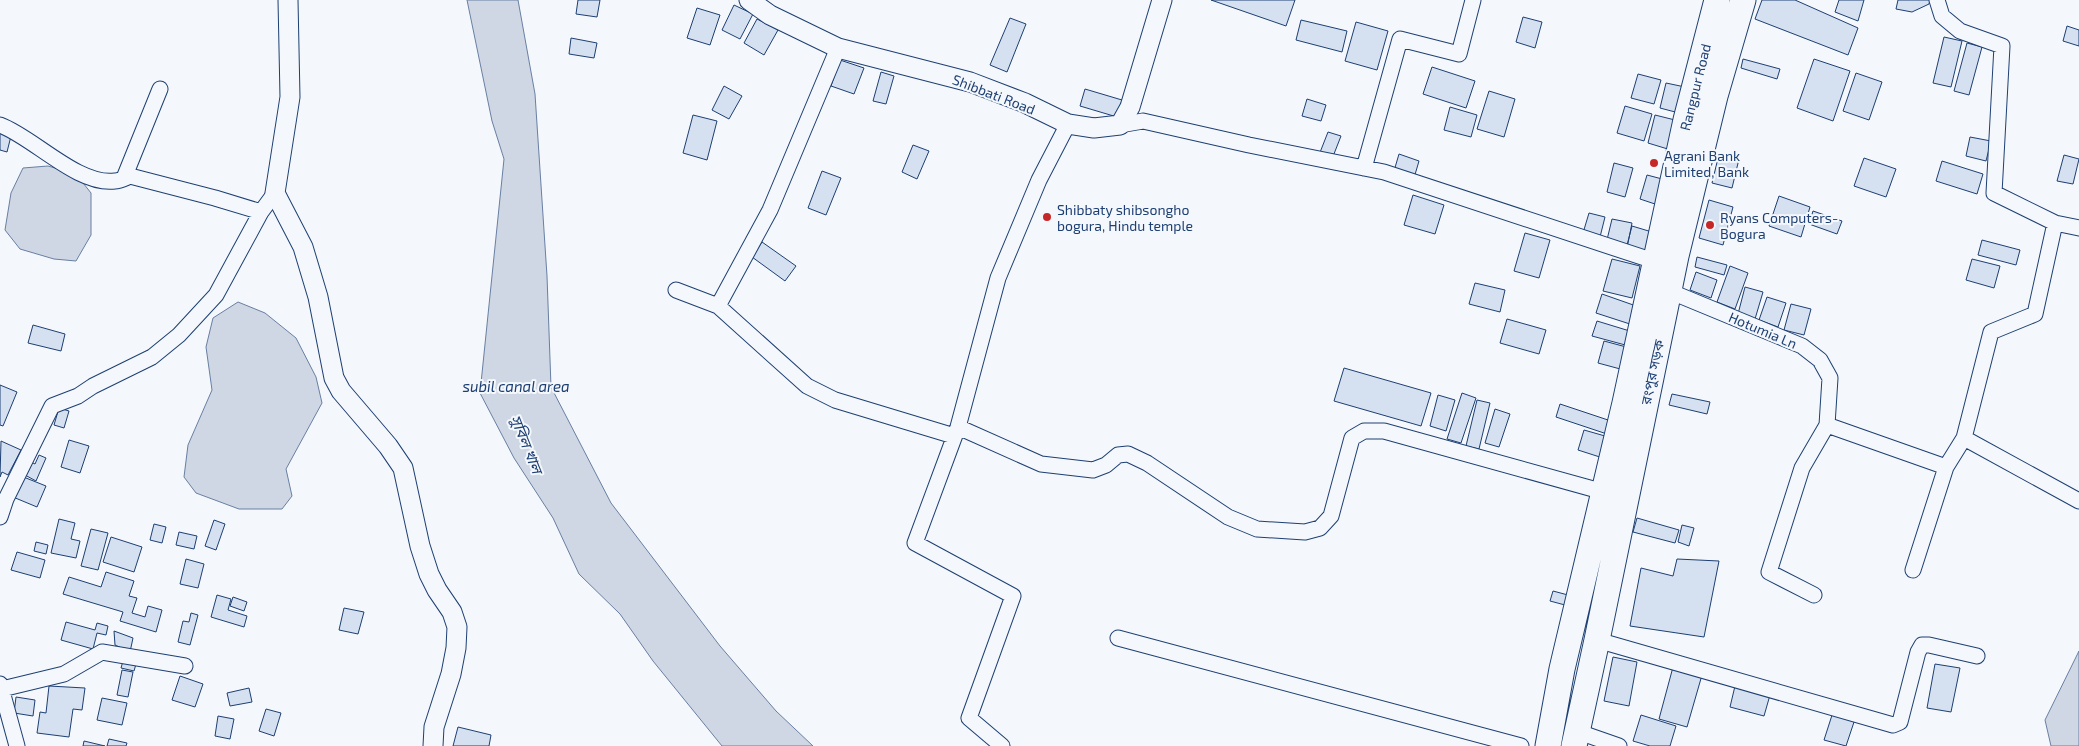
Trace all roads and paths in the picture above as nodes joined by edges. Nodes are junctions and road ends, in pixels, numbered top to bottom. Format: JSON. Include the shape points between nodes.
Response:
{"nodes":[{"id":1,"x":288,"y":0,"type":"edge"},
{"id":2,"x":748,"y":0,"type":"edge"},
{"id":3,"x":1162,"y":0,"type":"edge"},
{"id":4,"x":1473,"y":0,"type":"edge"},
{"id":5,"x":1718,"y":0,"type":"edge"},
{"id":6,"x":1743,"y":0,"type":"edge"},
{"id":7,"x":1937,"y":0,"type":"edge"},
{"id":8,"x":838,"y":48,"type":"junction"},
{"id":9,"x":160,"y":89,"type":"dead end"},
{"id":10,"x":1068,"y":124,"type":"junction"},
{"id":11,"x":0,"y":125,"type":"edge"},
{"id":12,"x":1120,"y":125,"type":"junction"},
{"id":13,"x":1364,"y":168,"type":"junction"},
{"id":14,"x":124,"y":178,"type":"junction"},
{"id":15,"x":275,"y":193,"type":"junction"},
{"id":16,"x":261,"y":212,"type":"junction"},
{"id":17,"x":2055,"y":223,"type":"junction"},
{"id":18,"x":2079,"y":228,"type":"edge"},
{"id":19,"x":1666,"y":274,"type":"junction"},
{"id":20,"x":676,"y":290,"type":"dead end"},
{"id":21,"x":718,"y":306,"type":"junction"},
{"id":22,"x":1827,"y":425,"type":"junction"},
{"id":23,"x":956,"y":431,"type":"junction"},
{"id":24,"x":1964,"y":438,"type":"junction"},
{"id":25,"x":1946,"y":467,"type":"junction"},
{"id":26,"x":1604,"y":492,"type":"junction"},
{"id":27,"x":2079,"y":501,"type":"edge"},
{"id":28,"x":0,"y":517,"type":"edge"},
{"id":29,"x":1914,"y":570,"type":"dead end"},
{"id":30,"x":1814,"y":595,"type":"dead end"},
{"id":31,"x":1118,"y":638,"type":"dead end"},
{"id":32,"x":1598,"y":640,"type":"junction"},
{"id":33,"x":1978,"y":656,"type":"dead end"},
{"id":34,"x":185,"y":666,"type":"dead end"},
{"id":35,"x":1,"y":690,"type":"edge"},
{"id":36,"x":1575,"y":738,"type":"edge"},
{"id":37,"x":17,"y":746,"type":"edge"},
{"id":38,"x":433,"y":746,"type":"edge"},
{"id":39,"x":1002,"y":746,"type":"edge"},
{"id":40,"x":1521,"y":746,"type":"edge"},
{"id":41,"x":1548,"y":746,"type":"edge"},
{"id":42,"x":1619,"y":746,"type":"edge"}],
"edges":[{"from":1,"to":15,"type":"street","via":[[290,97]]},
{"from":2,"to":8,"type":"street","name":"Shibbati Road","via":[[770,15]]},
{"from":3,"to":12,"type":"street","via":[[1130,108]]},
{"from":4,"to":13,"type":"street","via":[[1459,54],[1400,39]]},
{"from":5,"to":19,"type":"highway","name":"Rangpur Road","via":[[1686,120]]},
{"from":6,"to":19,"type":"highway","name":"রংপুর সড়ক"},
{"from":7,"to":17,"type":"street","via":[[1942,16],[1960,31],[2002,46],[1994,193]]},
{"from":8,"to":10,"type":"street","name":"Shibbati Road","via":[[970,82]]},
{"from":8,"to":21,"type":"street","via":[[770,210]]},
{"from":9,"to":14,"type":"street"},
{"from":10,"to":12,"type":"street","name":"Shibbati Road","via":[[1094,128]]},
{"from":10,"to":23,"type":"street","via":[[1039,180],[998,278]]},
{"from":11,"to":14,"type":"street","via":[[97,181],[116,182]]},
{"from":12,"to":13,"type":"street","name":"Hotumia Ln","via":[[1143,121]]},
{"from":13,"to":19,"type":"street","name":"Hotumia Ln","via":[[1477,202]]},
{"from":14,"to":16,"type":"street","via":[[130,176]]},
{"from":15,"to":16,"type":"street"},
{"from":15,"to":38,"type":"street","via":[[305,256],[318,296],[334,378],[403,468],[429,574],[452,612],[457,627],[451,674],[434,727]]},
{"from":16,"to":28,"type":"street","via":[[216,295],[179,335],[152,357],[52,406],[6,498]]},
{"from":17,"to":18,"type":"street"},
{"from":17,"to":24,"type":"street","via":[[2036,314],[1991,332]]},
{"from":19,"to":22,"type":"street","name":"Hotumia Ln","via":[[1802,346],[1820,360],[1830,378]]},
{"from":19,"to":26,"type":"highway","name":"রংপুর সড়ক"},
{"from":19,"to":32,"type":"highway","name":"রংপুর সড়ক"},
{"from":20,"to":21,"type":"street"},
{"from":21,"to":23,"type":"street","via":[[807,386],[835,400]]},
{"from":22,"to":25,"type":"street"},
{"from":22,"to":30,"type":"street","via":[[1802,468],[1769,572]]},
{"from":23,"to":26,"type":"street","via":[[1041,464],[1093,470],[1106,466],[1118,455],[1128,454],[1147,463],[1228,517],[1257,529],[1306,532],[1320,528],[1331,516],[1352,438],[1364,431],[1384,431]]},
{"from":23,"to":39,"type":"street","via":[[915,543],[1013,596],[969,718]]},
{"from":24,"to":25,"type":"street"},
{"from":24,"to":27,"type":"street"},
{"from":25,"to":29,"type":"street"},
{"from":26,"to":41,"type":"highway","name":"রংপুর সড়ক","via":[[1562,669]]},
{"from":31,"to":40,"type":"street"},
{"from":32,"to":33,"type":"street","via":[[1893,725],[1900,722],[1922,645]]},
{"from":32,"to":36,"type":"highway","name":"রংপুর সড়ক"},
{"from":34,"to":35,"type":"street","via":[[102,652],[64,674]]},
{"from":35,"to":37,"type":"street"},
{"from":36,"to":42,"type":"street"}]}
